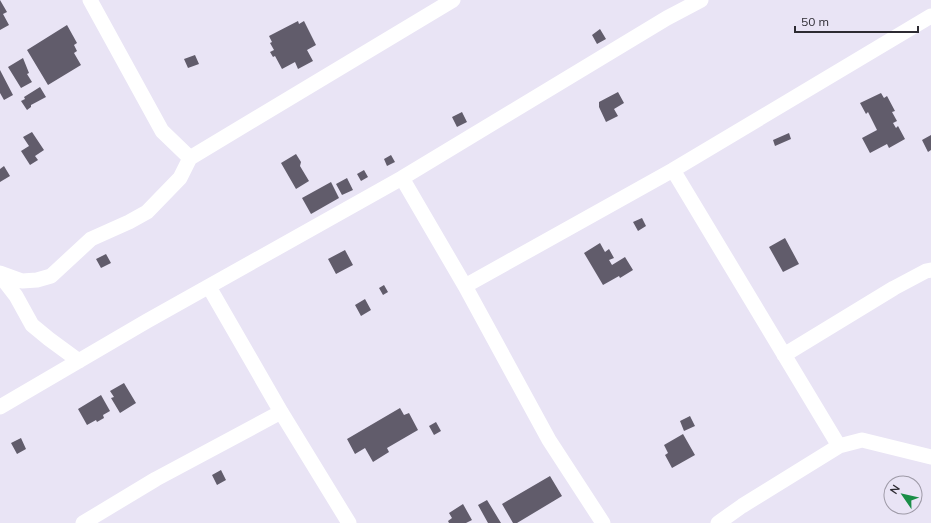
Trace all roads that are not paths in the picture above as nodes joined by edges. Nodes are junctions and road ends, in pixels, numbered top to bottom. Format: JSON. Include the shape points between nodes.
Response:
{"nodes":[{"id":1,"x":90,"y":0,"type":"edge"},
{"id":2,"x":453,"y":0,"type":"edge"},
{"id":3,"x":701,"y":0,"type":"edge"},
{"id":4,"x":931,"y":16,"type":"edge"},
{"id":5,"x":190,"y":158,"type":"junction"},
{"id":6,"x":672,"y":170,"type":"junction"},
{"id":7,"x":402,"y":178,"type":"junction"},
{"id":8,"x":931,"y":270,"type":"edge"},
{"id":9,"x":0,"y":274,"type":"edge"},
{"id":10,"x":465,"y":286,"type":"junction"},
{"id":11,"x":209,"y":287,"type":"junction"},
{"id":12,"x":784,"y":355,"type":"junction"},
{"id":13,"x":79,"y":361,"type":"junction"},
{"id":14,"x":0,"y":407,"type":"edge"},
{"id":15,"x":280,"y":412,"type":"junction"},
{"id":16,"x":839,"y":446,"type":"junction"},
{"id":17,"x":931,"y":457,"type":"edge"},
{"id":18,"x":107,"y":517,"type":"edge"},
{"id":19,"x":83,"y":523,"type":"edge"},
{"id":20,"x":349,"y":523,"type":"edge"},
{"id":21,"x":603,"y":523,"type":"edge"},
{"id":22,"x":718,"y":523,"type":"edge"}],
"edges":[{"from":1,"to":5,"type":"street","via":[[162,131]]},
{"from":2,"to":5,"type":"street"},
{"from":3,"to":7,"type":"street"},
{"from":4,"to":6,"type":"street"},
{"from":5,"to":9,"type":"street","via":[[180,178],[147,212],[91,239],[51,276],[22,281]]},
{"from":6,"to":10,"type":"street"},
{"from":6,"to":12,"type":"street"},
{"from":7,"to":10,"type":"street"},
{"from":7,"to":11,"type":"street"},
{"from":8,"to":12,"type":"street","via":[[894,288]]},
{"from":9,"to":13,"type":"street","via":[[32,325]]},
{"from":10,"to":21,"type":"street","via":[[549,440]]},
{"from":11,"to":13,"type":"street"},
{"from":11,"to":15,"type":"street"},
{"from":12,"to":16,"type":"street"},
{"from":13,"to":14,"type":"street"},
{"from":15,"to":18,"type":"street","via":[[156,478]]},
{"from":15,"to":20,"type":"street"},
{"from":16,"to":17,"type":"street","via":[[862,440]]},
{"from":16,"to":22,"type":"street"},
{"from":18,"to":19,"type":"street"}]}
